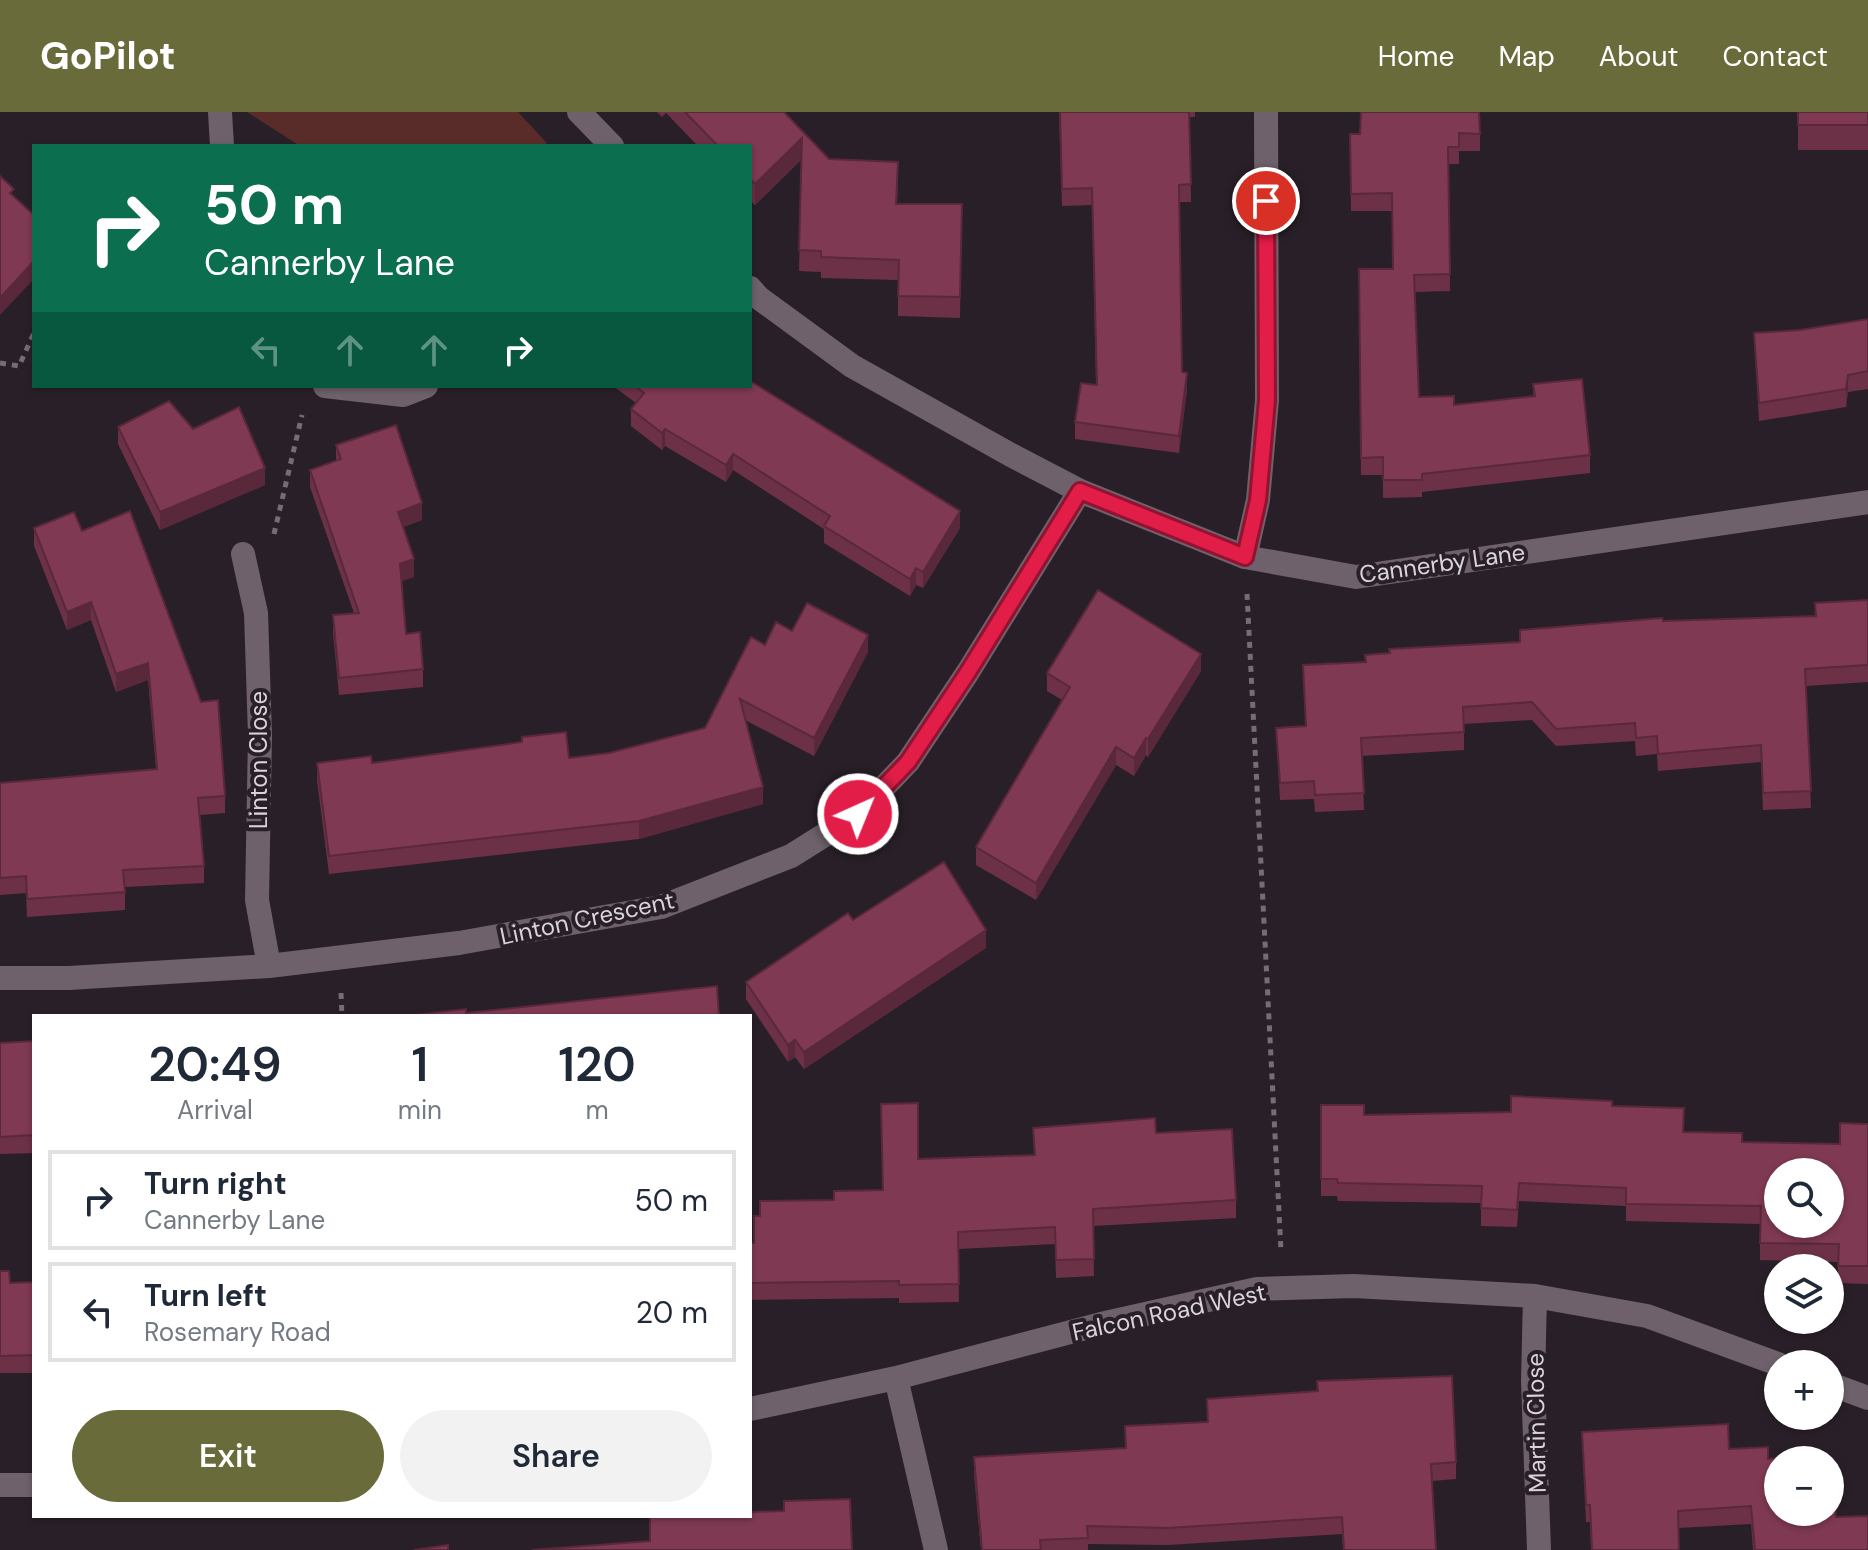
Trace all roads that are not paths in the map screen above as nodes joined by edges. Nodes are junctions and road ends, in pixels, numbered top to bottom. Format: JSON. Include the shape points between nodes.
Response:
{"nodes":[{"id":1,"x":220,"y":112,"type":"edge"},
{"id":2,"x":579,"y":112,"type":"edge"},
{"id":3,"x":1266,"y":112,"type":"edge"},
{"id":4,"x":599,"y":142,"type":"edge"},
{"id":5,"x":220,"y":144,"type":"edge"},
{"id":6,"x":752,"y":290,"type":"edge"},
{"id":7,"x":421,"y":388,"type":"edge"},
{"id":8,"x":315,"y":393,"type":"edge"},
{"id":9,"x":1080,"y":491,"type":"junction"},
{"id":10,"x":1868,"y":502,"type":"edge"},
{"id":11,"x":243,"y":554,"type":"road end"},
{"id":12,"x":1245,"y":557,"type":"junction"},
{"id":13,"x":269,"y":966,"type":"junction"},
{"id":14,"x":0,"y":978,"type":"edge"},
{"id":15,"x":1535,"y":1296,"type":"junction"},
{"id":16,"x":1764,"y":1359,"type":"edge"},
{"id":17,"x":896,"y":1378,"type":"junction"},
{"id":18,"x":1844,"y":1389,"type":"edge"},
{"id":19,"x":1868,"y":1398,"type":"edge"},
{"id":20,"x":752,"y":1409,"type":"edge"},
{"id":21,"x":0,"y":1485,"type":"edge"},
{"id":22,"x":32,"y":1485,"type":"edge"},
{"id":23,"x":936,"y":1550,"type":"edge"},
{"id":24,"x":1539,"y":1550,"type":"edge"}],
"edges":[{"from":1,"to":5,"type":"street"},
{"from":2,"to":4,"type":"street"},
{"from":3,"to":12,"type":"street","via":[[1267,400],[1258,500]]},
{"from":6,"to":9,"type":"street","name":"Cannerby Lane","via":[[852,366]]},
{"from":7,"to":8,"type":"street","via":[[403,395]]},
{"from":9,"to":12,"type":"street","name":"Cannerby Lane"},
{"from":9,"to":13,"type":"street","name":"Linton Crescent","via":[[908,762],[858,814],[791,856],[661,907],[459,943]]},
{"from":10,"to":12,"type":"street","name":"Cannerby Lane","via":[[1356,577]]},
{"from":11,"to":13,"type":"street","name":"Linton Close","via":[[256,613],[257,900]]},
{"from":13,"to":14,"type":"street","name":"Linton Crescent"},
{"from":15,"to":16,"type":"street","name":"Falcon Road West","via":[[1647,1316]]},
{"from":15,"to":17,"type":"street","name":"Falcon Road West","via":[[1354,1286],[1257,1289]]},
{"from":15,"to":24,"type":"street","name":"Martin Close"},
{"from":17,"to":20,"type":"street","name":"Falcon Road West"},
{"from":17,"to":23,"type":"street"},
{"from":18,"to":19,"type":"street"},
{"from":21,"to":22,"type":"street"}]}
